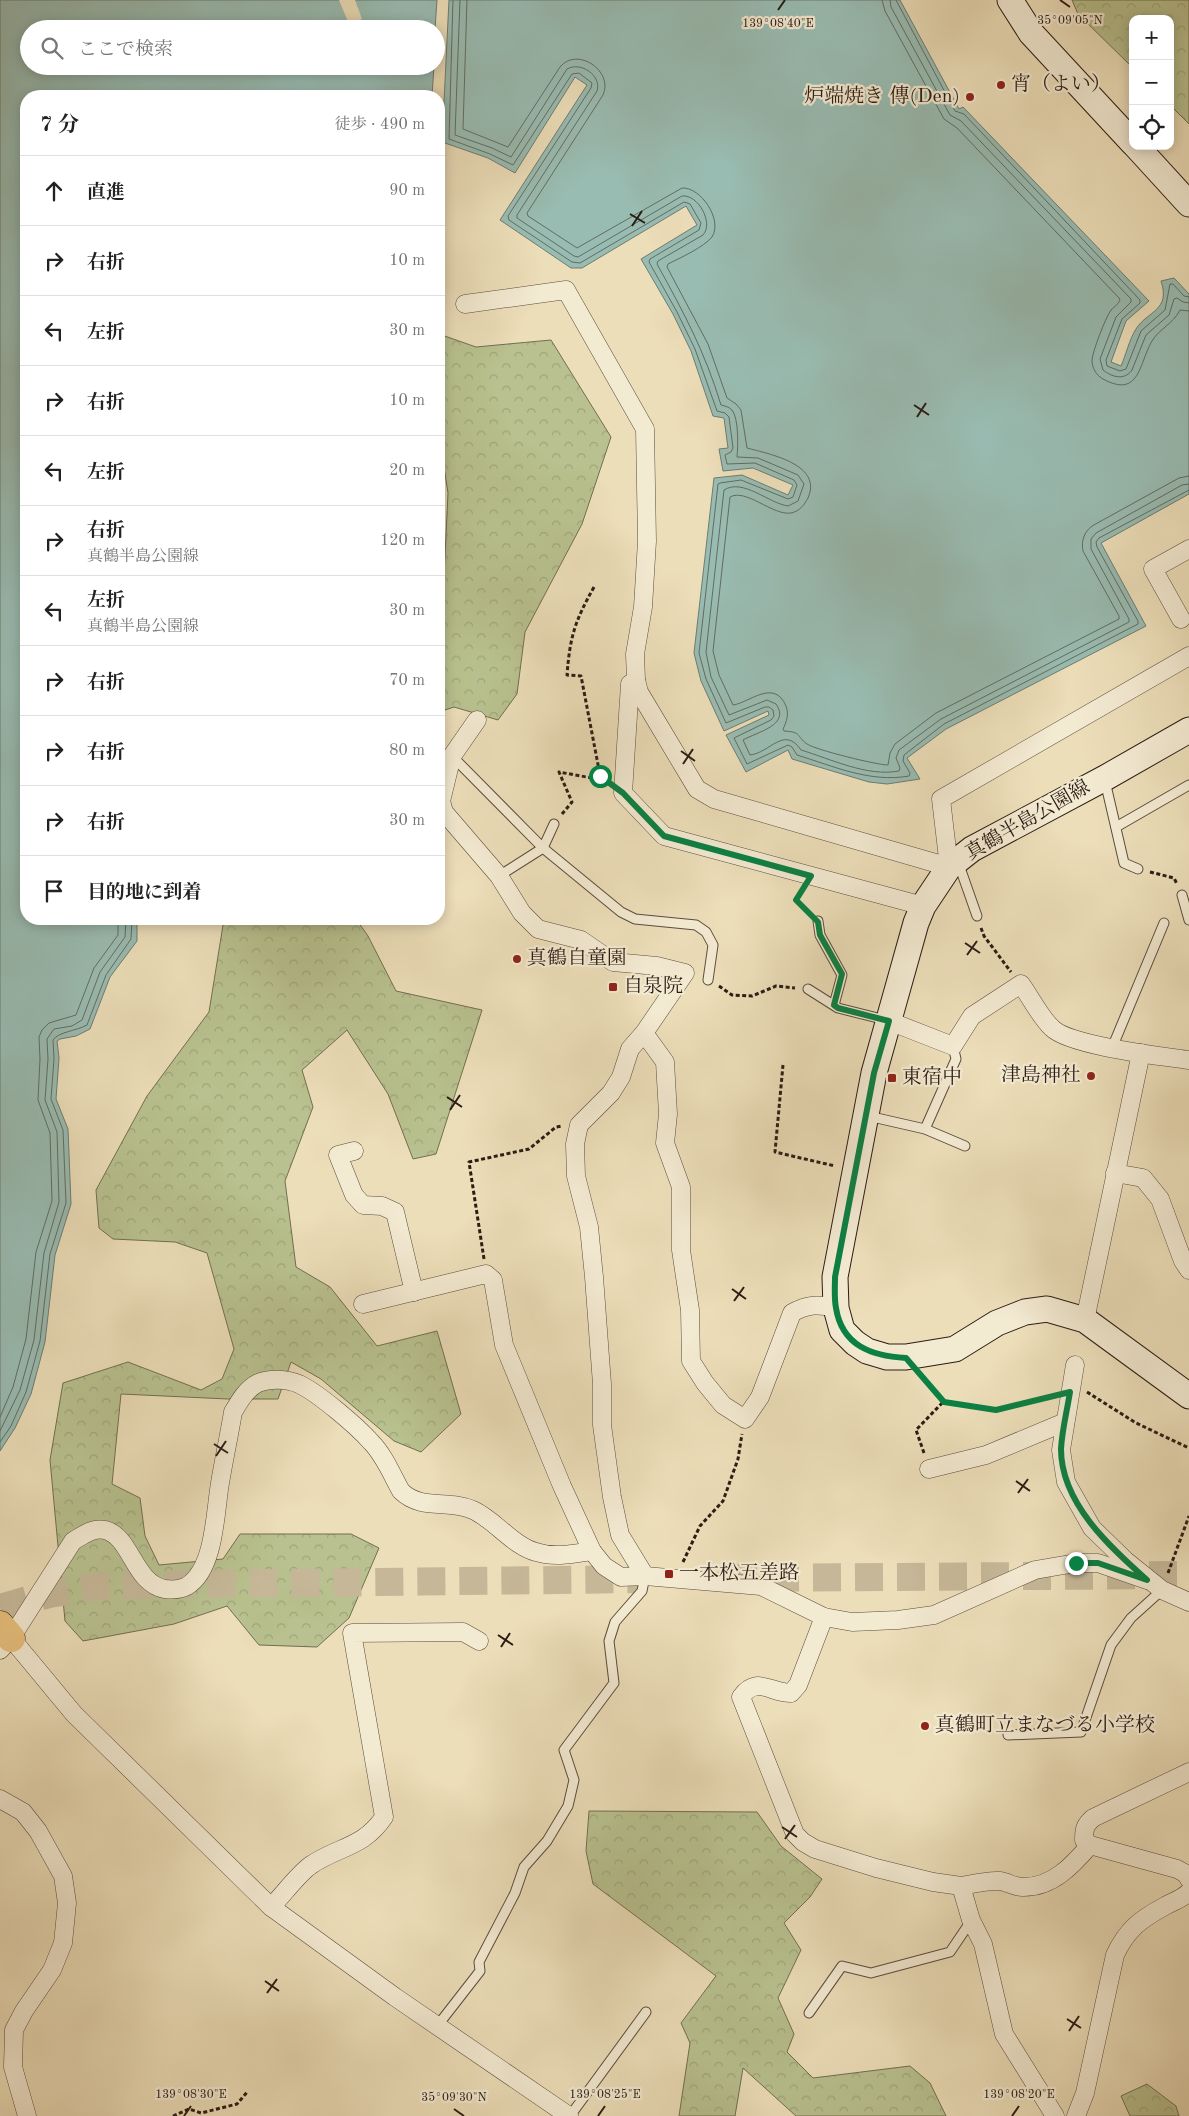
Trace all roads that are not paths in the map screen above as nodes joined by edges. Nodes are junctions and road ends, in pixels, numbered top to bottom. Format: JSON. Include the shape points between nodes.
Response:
{"nodes":[{"id":1,"x":1010,"y":0,"type":"edge"},
{"id":2,"x":1129,"y":139,"type":"edge"},
{"id":3,"x":1140,"y":150,"type":"edge"},
{"id":4,"x":1189,"y":204,"type":"edge"},
{"id":5,"x":465,"y":304,"type":"dead end"},
{"id":6,"x":1189,"y":549,"type":"edge"},
{"id":7,"x":1186,"y":622,"type":"edge"},
{"id":8,"x":1189,"y":656,"type":"edge"},
{"id":9,"x":636,"y":680,"type":"junction"},
{"id":10,"x":477,"y":720,"type":"dead end"},
{"id":11,"x":1189,"y":730,"type":"edge"},
{"id":12,"x":452,"y":756,"type":"junction"},
{"id":13,"x":1105,"y":778,"type":"junction"},
{"id":14,"x":445,"y":785,"type":"edge"},
{"id":15,"x":1189,"y":785,"type":"edge"},
{"id":16,"x":445,"y":813,"type":"edge"},
{"id":17,"x":554,"y":824,"type":"road end"},
{"id":18,"x":1116,"y":827,"type":"junction"},
{"id":19,"x":543,"y":848,"type":"junction"},
{"id":20,"x":954,"y":864,"type":"junction"},
{"id":21,"x":1138,"y":869,"type":"road end"},
{"id":22,"x":499,"y":876,"type":"junction"},
{"id":23,"x":1182,"y":895,"type":"road end"},
{"id":24,"x":923,"y":906,"type":"junction"},
{"id":25,"x":977,"y":916,"type":"road end"},
{"id":26,"x":1189,"y":920,"type":"edge"},
{"id":27,"x":818,"y":922,"type":"road end"},
{"id":28,"x":1164,"y":923,"type":"dead end"},
{"id":29,"x":708,"y":980,"type":"road end"},
{"id":30,"x":808,"y":989,"type":"road end"},
{"id":31,"x":834,"y":1005,"type":"junction"},
{"id":32,"x":889,"y":1021,"type":"junction"},
{"id":33,"x":644,"y":1033,"type":"junction"},
{"id":34,"x":953,"y":1046,"type":"junction"},
{"id":35,"x":1112,"y":1048,"type":"junction"},
{"id":36,"x":1141,"y":1053,"type":"junction"},
{"id":37,"x":1189,"y":1060,"type":"edge"},
{"id":38,"x":866,"y":1115,"type":"junction"},
{"id":39,"x":925,"y":1130,"type":"junction"},
{"id":40,"x":965,"y":1146,"type":"dead end"},
{"id":41,"x":354,"y":1151,"type":"dead end"},
{"id":42,"x":1115,"y":1173,"type":"junction"},
{"id":43,"x":1189,"y":1270,"type":"edge"},
{"id":44,"x":414,"y":1292,"type":"junction"},
{"id":45,"x":363,"y":1304,"type":"dead end"},
{"id":46,"x":836,"y":1308,"type":"junction"},
{"id":47,"x":1085,"y":1320,"type":"junction"},
{"id":48,"x":1075,"y":1366,"type":"dead end"},
{"id":49,"x":1189,"y":1396,"type":"edge"},
{"id":50,"x":1065,"y":1422,"type":"junction"},
{"id":51,"x":929,"y":1469,"type":"road end"},
{"id":52,"x":592,"y":1551,"type":"junction"},
{"id":53,"x":648,"y":1577,"type":"junction"},
{"id":54,"x":1147,"y":1580,"type":"junction"},
{"id":55,"x":1162,"y":1590,"type":"junction"},
{"id":56,"x":1189,"y":1602,"type":"edge"},
{"id":57,"x":824,"y":1617,"type":"junction"},
{"id":58,"x":3,"y":1637,"type":"edge"},
{"id":59,"x":479,"y":1641,"type":"dead end"},
{"id":60,"x":1008,"y":1735,"type":"dead end"},
{"id":61,"x":1189,"y":1772,"type":"edge"},
{"id":62,"x":0,"y":1799,"type":"edge"},
{"id":63,"x":1090,"y":1844,"type":"junction"},
{"id":64,"x":1189,"y":1879,"type":"edge"},
{"id":65,"x":961,"y":1886,"type":"junction"},
{"id":66,"x":1189,"y":1892,"type":"edge"},
{"id":67,"x":272,"y":1907,"type":"junction"},
{"id":68,"x":971,"y":1920,"type":"junction"},
{"id":69,"x":646,"y":2012,"type":"dead end"},
{"id":70,"x":809,"y":2013,"type":"dead end"},
{"id":71,"x":438,"y":2025,"type":"junction"},
{"id":72,"x":27,"y":2116,"type":"edge"},
{"id":73,"x":570,"y":2116,"type":"edge"},
{"id":74,"x":1055,"y":2116,"type":"edge"},
{"id":75,"x":1076,"y":2116,"type":"edge"}],
"edges":[{"from":1,"to":2,"type":"main road","via":[[1031,33]]},
{"from":3,"to":4,"type":"main road"},
{"from":5,"to":9,"type":"street","via":[[566,290],[645,429],[647,541],[643,607],[635,654]]},
{"from":6,"to":7,"type":"street","via":[[1153,569]]},
{"from":8,"to":20,"type":"street","via":[[941,799]]},
{"from":9,"to":20,"type":"street","via":[[639,692],[697,789],[714,799]]},
{"from":9,"to":24,"type":"street","via":[[630,684],[623,793],[664,836]]},
{"from":10,"to":12,"type":"street"},
{"from":11,"to":13,"type":"main road","name":"真鶴半島公園線"},
{"from":12,"to":14,"type":"street"},
{"from":12,"to":19,"type":"lane"},
{"from":13,"to":18,"type":"lane"},
{"from":13,"to":20,"type":"main road","name":"真鶴半島公園線","via":[[972,849]]},
{"from":15,"to":18,"type":"lane"},
{"from":16,"to":22,"type":"street"},
{"from":17,"to":19,"type":"lane"},
{"from":18,"to":21,"type":"lane","via":[[1124,864]]},
{"from":19,"to":22,"type":"lane"},
{"from":19,"to":29,"type":"lane","via":[[595,893],[635,919],[696,924],[706,932],[713,945]]},
{"from":20,"to":24,"type":"main road","name":"真鶴半島公園線"},
{"from":20,"to":25,"type":"lane"},
{"from":22,"to":33,"type":"street","via":[[522,913],[538,929],[581,940],[613,962],[657,966],[685,973]]},
{"from":23,"to":26,"type":"lane"},
{"from":24,"to":32,"type":"main road","name":"真鶴半島公園線"},
{"from":27,"to":31,"type":"lane","via":[[820,935],[842,974]]},
{"from":28,"to":35,"type":"lane"},
{"from":30,"to":31,"type":"lane"},
{"from":31,"to":32,"type":"lane"},
{"from":32,"to":34,"type":"street"},
{"from":32,"to":38,"type":"main road","name":"真鶴半島公園線"},
{"from":33,"to":46,"type":"street","via":[[664,1062],[668,1114],[665,1143],[681,1187],[681,1250],[690,1310],[691,1361],[705,1383],[723,1405],[745,1419],[760,1397],[792,1313],[804,1306]]},
{"from":33,"to":53,"type":"street","via":[[630,1049],[611,1093],[579,1125],[575,1144],[576,1176],[589,1227],[602,1425],[612,1497],[620,1535]]},
{"from":34,"to":35,"type":"street","via":[[972,1016],[1021,984],[1052,1029],[1080,1041]]},
{"from":34,"to":39,"type":"lane","via":[[956,1059]]},
{"from":35,"to":36,"type":"street"},
{"from":36,"to":37,"type":"street"},
{"from":36,"to":42,"type":"street"},
{"from":38,"to":39,"type":"lane"},
{"from":38,"to":46,"type":"main road","name":"真鶴半島公園線","via":[[835,1277]]},
{"from":39,"to":40,"type":"lane"},
{"from":41,"to":44,"type":"street","via":[[338,1155],[354,1195],[363,1205],[382,1206],[395,1212]]},
{"from":42,"to":43,"type":"street","via":[[1143,1178],[1160,1199]]},
{"from":42,"to":47,"type":"street"},
{"from":44,"to":45,"type":"street"},
{"from":44,"to":52,"type":"street","via":[[486,1274],[493,1280],[504,1345]]},
{"from":46,"to":47,"type":"main road","name":"真鶴半島公園線","via":[[842,1330],[867,1351],[906,1358],[955,1349],[998,1323],[1025,1312],[1047,1309]]},
{"from":47,"to":49,"type":"main road","name":"真鶴半島公園線"},
{"from":48,"to":50,"type":"street"},
{"from":50,"to":51,"type":"street","via":[[986,1455]]},
{"from":50,"to":54,"type":"street","via":[[1061,1450],[1066,1482],[1092,1528]]},
{"from":52,"to":53,"type":"street","via":[[604,1566],[621,1577]]},
{"from":52,"to":58,"type":"street","via":[[550,1556],[534,1552],[521,1546],[474,1510],[460,1505],[420,1503],[408,1497],[371,1442],[351,1424],[299,1384],[273,1380],[250,1389],[233,1412],[210,1549],[200,1572],[188,1585],[175,1591],[162,1589],[148,1581],[116,1536],[104,1530],[90,1531],[73,1541]]},
{"from":53,"to":57,"type":"street","via":[[761,1586]]},
{"from":53,"to":71,"type":"lane","via":[[642,1591],[615,1622],[609,1641],[614,1683],[564,1750],[574,1780],[568,1806],[547,1841],[524,1867],[515,1893],[479,1962],[480,1971]]},
{"from":54,"to":55,"type":"street"},
{"from":54,"to":57,"type":"street","via":[[1098,1563],[1076,1563],[1035,1570],[934,1615],[852,1622]]},
{"from":55,"to":56,"type":"street"},
{"from":55,"to":60,"type":"lane","via":[[1131,1618],[1111,1645],[1081,1732]]},
{"from":57,"to":65,"type":"street","via":[[798,1685],[791,1693],[755,1685],[741,1697],[795,1834],[815,1849],[876,1868]]},
{"from":58,"to":67,"type":"street","via":[[74,1714]]},
{"from":59,"to":67,"type":"street","via":[[463,1632],[352,1633],[384,1817],[376,1829],[359,1842],[310,1865]]},
{"from":61,"to":63,"type":"street","via":[[1093,1818],[1084,1830],[1084,1840]]},
{"from":62,"to":72,"type":"street","via":[[22,1812],[38,1831],[64,1876],[67,1903],[63,1943],[52,1970],[14,2030],[14,2067]]},
{"from":63,"to":64,"type":"street","via":[[1177,1869]]},
{"from":63,"to":65,"type":"street","via":[[1071,1867],[1049,1881],[1026,1887],[1014,1887],[1001,1881]]},
{"from":65,"to":68,"type":"street"},
{"from":66,"to":75,"type":"street","via":[[1182,1899],[1145,1917],[1122,1939],[1115,1955]]},
{"from":67,"to":71,"type":"street"},
{"from":68,"to":70,"type":"lane","via":[[950,1952],[872,1973],[842,1966]]},
{"from":68,"to":74,"type":"street","via":[[983,1944],[1004,2034]]},
{"from":69,"to":73,"type":"lane"},
{"from":71,"to":73,"type":"street"}]}
